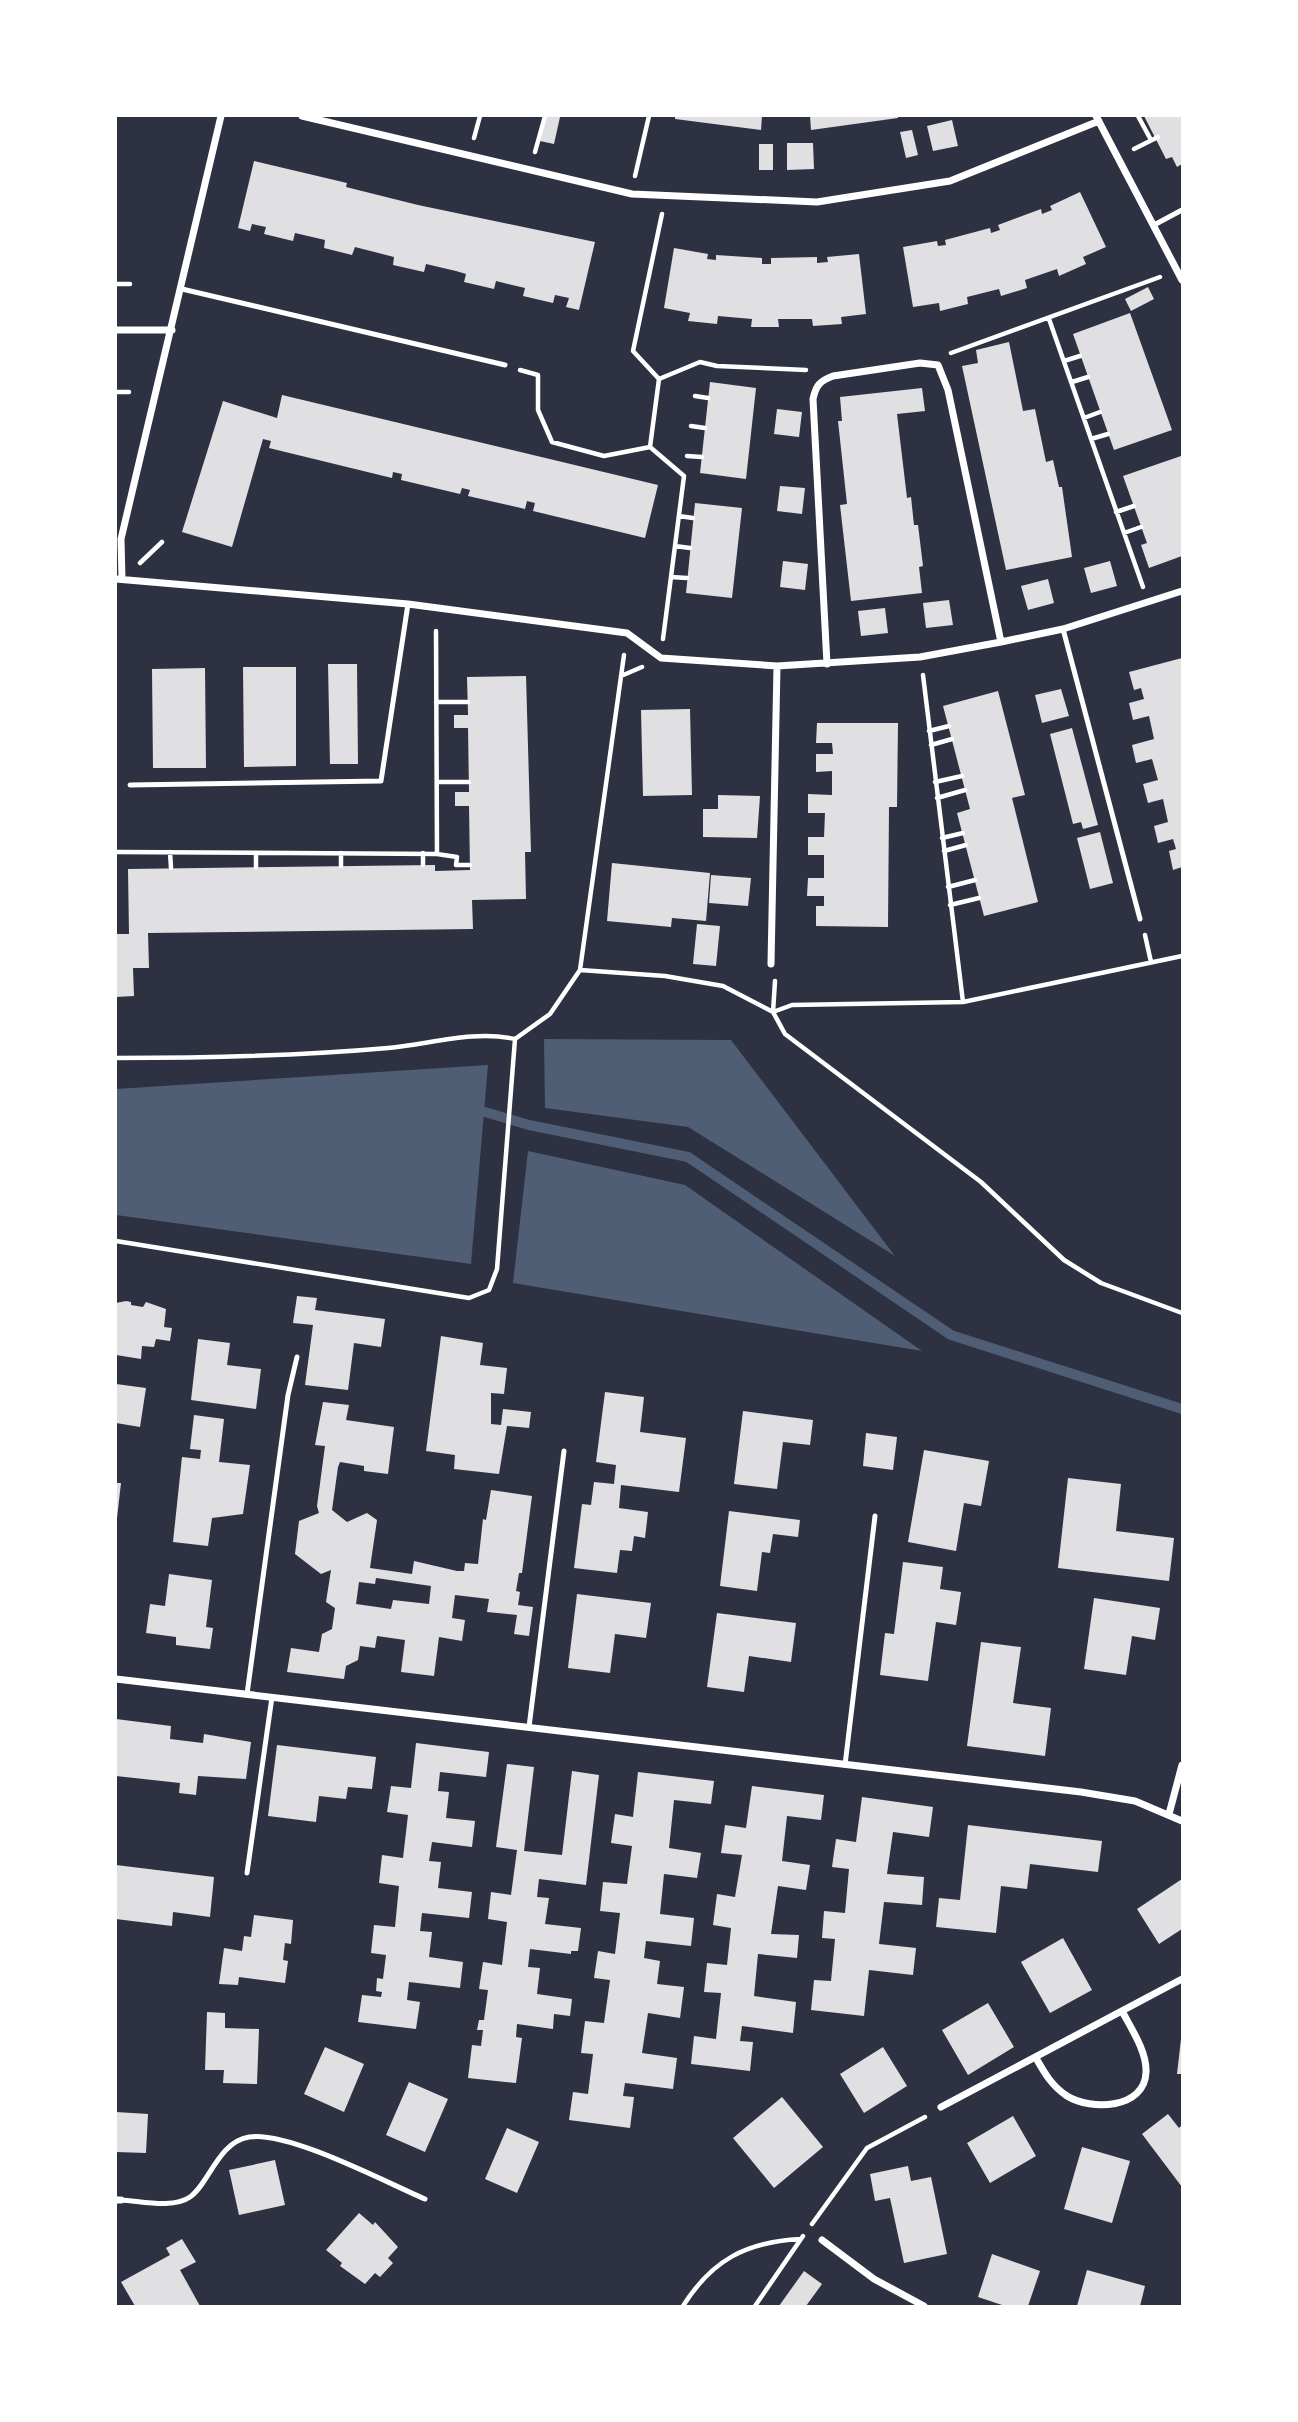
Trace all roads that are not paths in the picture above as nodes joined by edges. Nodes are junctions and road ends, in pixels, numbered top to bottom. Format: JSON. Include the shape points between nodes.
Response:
{"nodes":[{"id":1,"x":221,"y":116,"type":"edge"},
{"id":2,"x":302,"y":116,"type":"edge"},
{"id":3,"x":1097,"y":118,"type":"edge"},
{"id":4,"x":1182,"y":210,"type":"edge"},
{"id":5,"x":1154,"y":225,"type":"junction"},
{"id":6,"x":1182,"y":280,"type":"edge"},
{"id":7,"x":182,"y":289,"type":"junction"},
{"id":8,"x":116,"y":330,"type":"edge"},
{"id":9,"x":172,"y":330,"type":"junction"},
{"id":10,"x":505,"y":365,"type":"road end"},
{"id":11,"x":119,"y":579,"type":"edge"},
{"id":12,"x":1182,"y":591,"type":"edge"},
{"id":13,"x":408,"y":604,"type":"junction"},
{"id":14,"x":1063,"y":629,"type":"junction"},
{"id":15,"x":1001,"y":642,"type":"junction"},
{"id":16,"x":827,"y":664,"type":"junction"},
{"id":17,"x":777,"y":666,"type":"junction"},
{"id":18,"x":130,"y":785,"type":"dead end"},
{"id":19,"x":1139,"y":919,"type":"road end"},
{"id":20,"x":771,"y":964,"type":"road end"},
{"id":21,"x":297,"y":1357,"type":"dead end"},
{"id":22,"x":564,"y":1451,"type":"dead end"},
{"id":23,"x":875,"y":1516,"type":"dead end"},
{"id":24,"x":116,"y":1679,"type":"edge"},
{"id":25,"x":247,"y":1695,"type":"junction"},
{"id":26,"x":272,"y":1698,"type":"junction"},
{"id":27,"x":529,"y":1727,"type":"junction"},
{"id":28,"x":845,"y":1765,"type":"junction"},
{"id":29,"x":1182,"y":1765,"type":"edge"},
{"id":30,"x":1169,"y":1814,"type":"junction"},
{"id":31,"x":1182,"y":1821,"type":"edge"},
{"id":32,"x":247,"y":1873,"type":"dead end"},
{"id":33,"x":1182,"y":1979,"type":"edge"},
{"id":34,"x":1122,"y":2011,"type":"junction"},
{"id":35,"x":1036,"y":2059,"type":"junction"},
{"id":36,"x":941,"y":2107,"type":"road end"},
{"id":37,"x":425,"y":2199,"type":"dead end"},
{"id":38,"x":118,"y":2200,"type":"edge"},
{"id":39,"x":822,"y":2240,"type":"dead end"},
{"id":40,"x":924,"y":2306,"type":"edge"}],
"edges":[{"from":1,"to":7,"type":"street"},
{"from":2,"to":3,"type":"street","via":[[632,194],[817,202],[950,181]]},
{"from":3,"to":5,"type":"street"},
{"from":4,"to":5,"type":"lane"},
{"from":5,"to":6,"type":"street"},
{"from":7,"to":9,"type":"street"},
{"from":7,"to":10,"type":"lane"},
{"from":8,"to":9,"type":"street"},
{"from":9,"to":11,"type":"street","via":[[121,539]]},
{"from":11,"to":13,"type":"street"},
{"from":12,"to":14,"type":"street"},
{"from":13,"to":17,"type":"street","via":[[627,634],[661,658]]},
{"from":13,"to":18,"type":"lane","via":[[382,781]]},
{"from":14,"to":15,"type":"street"},
{"from":14,"to":19,"type":"lane"},
{"from":15,"to":16,"type":"street","via":[[920,657]]},
{"from":15,"to":16,"type":"street","via":[[950,399],[938,365],[920,363],[821,380],[813,399]]},
{"from":16,"to":17,"type":"street"},
{"from":17,"to":20,"type":"street"},
{"from":21,"to":25,"type":"lane"},
{"from":22,"to":27,"type":"lane"},
{"from":23,"to":28,"type":"lane"},
{"from":24,"to":25,"type":"street"},
{"from":25,"to":26,"type":"street"},
{"from":26,"to":27,"type":"street"},
{"from":26,"to":32,"type":"lane"},
{"from":27,"to":28,"type":"street"},
{"from":28,"to":30,"type":"street","via":[[1081,1792],[1135,1801]]},
{"from":29,"to":30,"type":"street"},
{"from":30,"to":31,"type":"street"},
{"from":33,"to":34,"type":"street"},
{"from":34,"to":35,"type":"street"},
{"from":34,"to":35,"type":"street","via":[[1147,2070],[1145,2082],[1132,2097],[1113,2104],[1089,2104],[1070,2097],[1046,2077]]},
{"from":35,"to":36,"type":"street"},
{"from":37,"to":38,"type":"lane","via":[[279,2138],[248,2137],[225,2151],[192,2196],[176,2203]]},
{"from":39,"to":40,"type":"street","via":[[874,2279]]}]}
